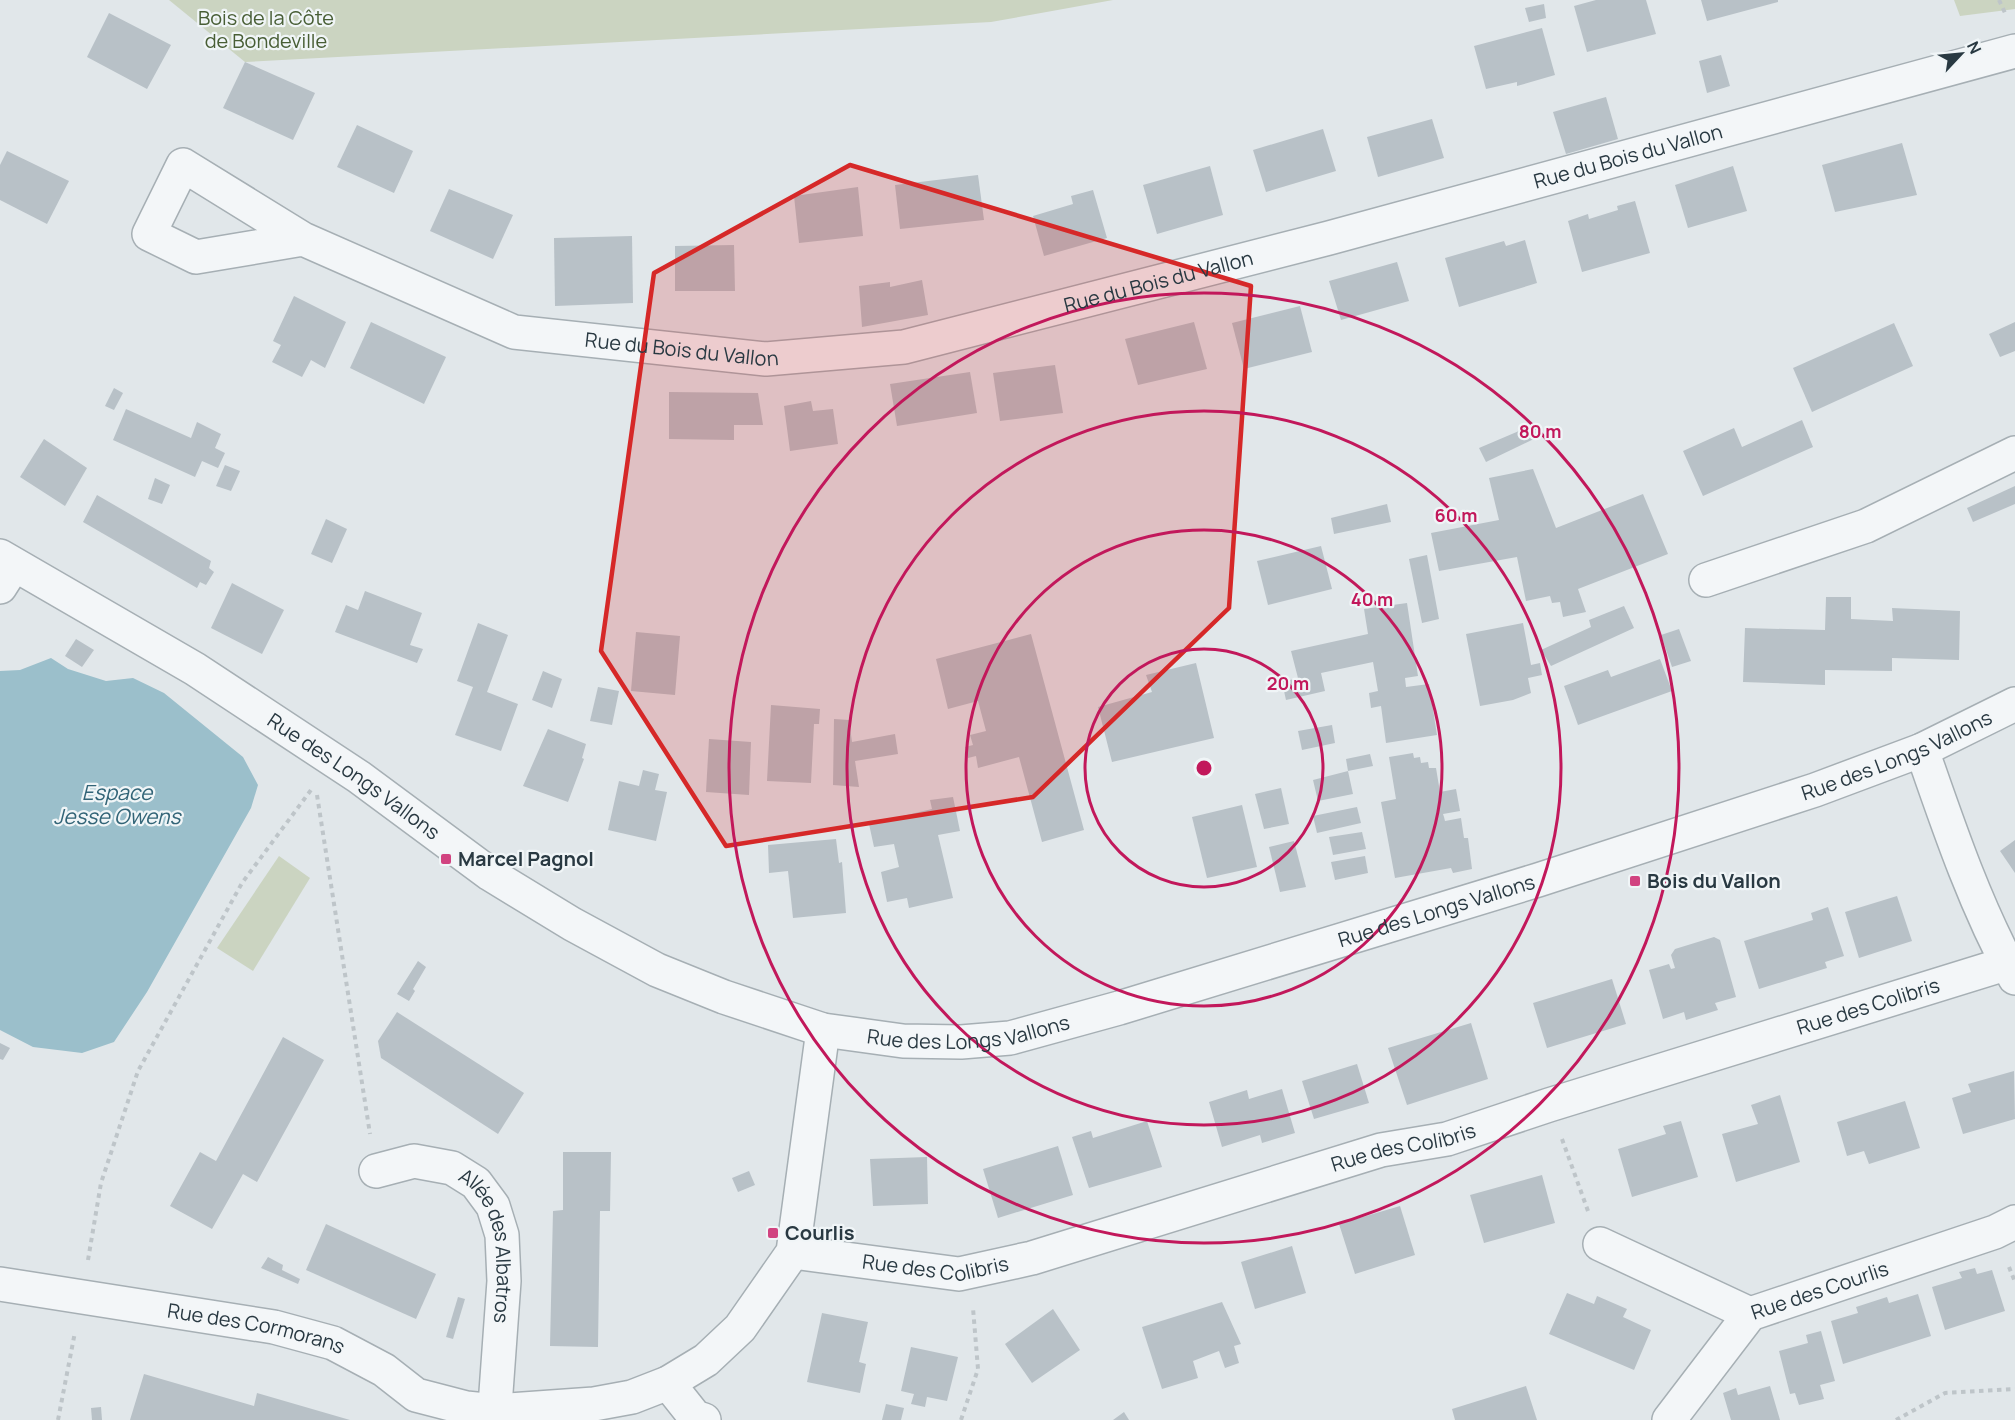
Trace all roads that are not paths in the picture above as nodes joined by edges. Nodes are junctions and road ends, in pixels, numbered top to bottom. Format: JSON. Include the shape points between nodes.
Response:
{"nodes":[{"id":1,"x":2015,"y":51,"type":"edge"},
{"id":2,"x":303,"y":239,"type":"dead end"},
{"id":3,"x":2015,"y":453,"type":"edge"},
{"id":4,"x":5,"y":569,"type":"edge"},
{"id":5,"x":1706,"y":580,"type":"dead end"},
{"id":6,"x":2015,"y":704,"type":"edge"},
{"id":7,"x":1922,"y":750,"type":"junction"},
{"id":8,"x":2012,"y":968,"type":"edge"},
{"id":9,"x":823,"y":1030,"type":"junction"},
{"id":10,"x":376,"y":1172,"type":"road end"},
{"id":11,"x":2015,"y":1222,"type":"edge"},
{"id":12,"x":1600,"y":1244,"type":"road end"},
{"id":13,"x":793,"y":1252,"type":"junction"},
{"id":14,"x":0,"y":1284,"type":"edge"},
{"id":15,"x":1750,"y":1314,"type":"junction"},
{"id":16,"x":668,"y":1383,"type":"junction"},
{"id":17,"x":495,"y":1415,"type":"edge"},
{"id":18,"x":704,"y":1420,"type":"edge"},
{"id":19,"x":1669,"y":1420,"type":"edge"}],
"edges":[{"from":1,"to":2,"type":"street","name":"Rue du Bois du Vallon","via":[[1340,235],[904,347],[766,359],[514,332]]},
{"from":3,"to":5,"type":"street","via":[[1866,526]]},
{"from":4,"to":9,"type":"street","name":"Rue des Longs Vallons","via":[[205,675],[359,777],[489,874],[572,924],[657,970]]},
{"from":6,"to":7,"type":"street","name":"Rue des Longs Vallons"},
{"from":7,"to":8,"type":"street","via":[[1961,864]]},
{"from":7,"to":9,"type":"street","name":"Rue des Longs Vallons","via":[[1815,790],[1538,880],[1010,1038],[903,1041]]},
{"from":8,"to":13,"type":"street","name":"Rue des Colibris","via":[[1447,1139],[1371,1153],[1032,1258],[959,1274]]},
{"from":9,"to":13,"type":"street"},
{"from":10,"to":17,"type":"street","name":"Allée des Albatros","via":[[414,1161],[452,1168],[476,1183],[493,1206],[502,1235],[504,1281]]},
{"from":11,"to":15,"type":"street","name":"Rue des Courlis"},
{"from":12,"to":15,"type":"street"},
{"from":13,"to":16,"type":"street","name":"Rue des Cormorans","via":[[740,1328],[706,1360]]},
{"from":14,"to":17,"type":"street","name":"Rue des Cormorans","via":[[274,1327],[333,1343],[384,1370],[416,1395]]},
{"from":15,"to":19,"type":"street","name":"Rue des Courlis"},
{"from":16,"to":17,"type":"street","name":"Rue des Cormorans","via":[[632,1397]]},
{"from":16,"to":18,"type":"street","via":[[696,1417]]}]}
